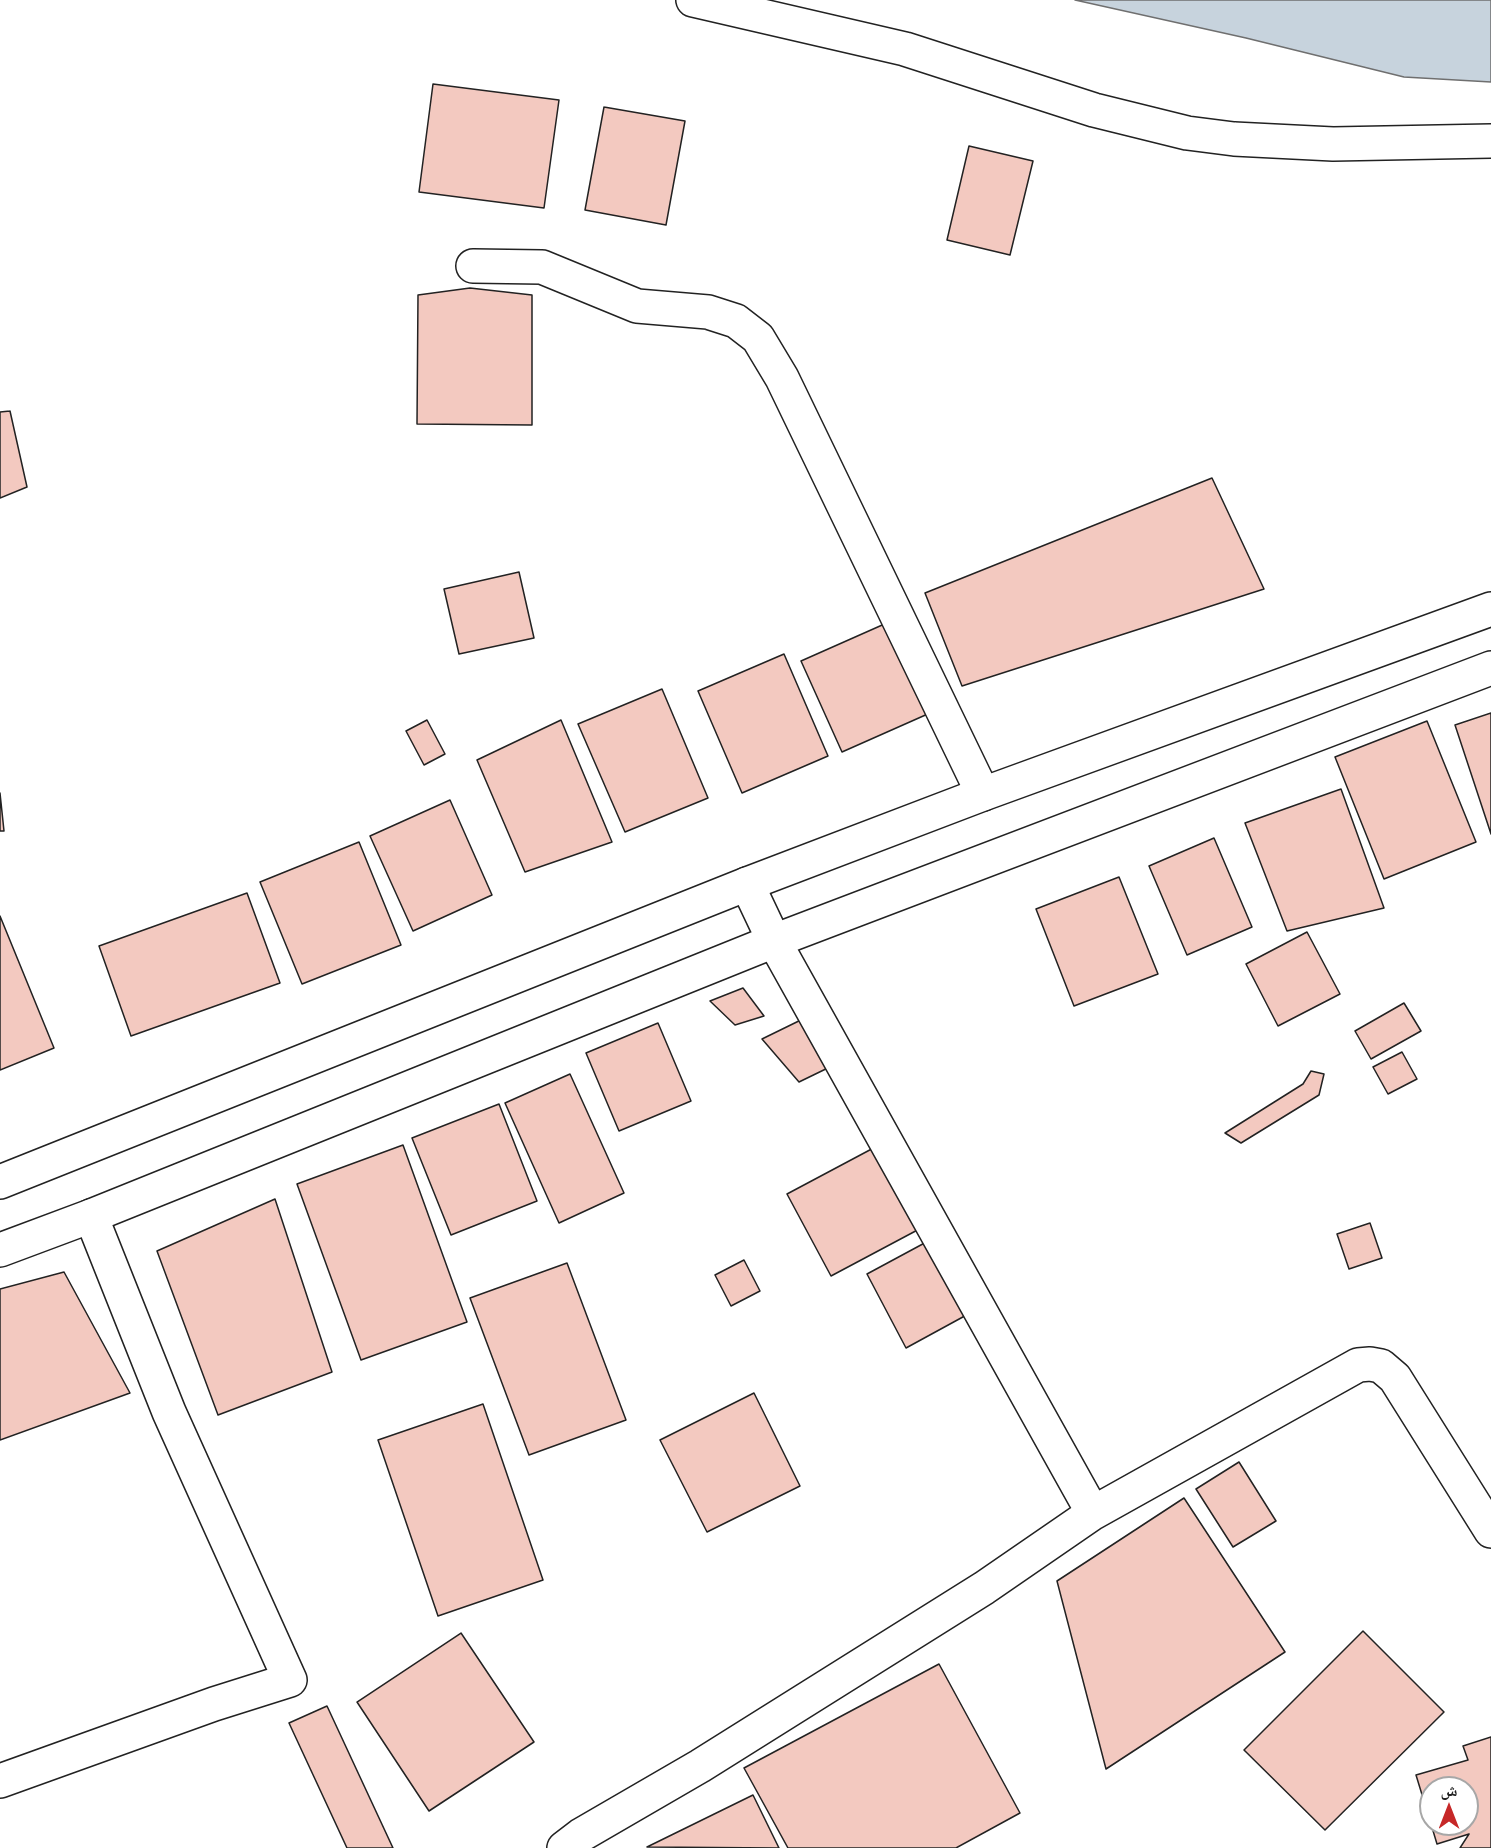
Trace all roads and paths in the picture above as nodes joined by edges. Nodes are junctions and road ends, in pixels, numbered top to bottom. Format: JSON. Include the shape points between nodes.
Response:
{"nodes":[{"id":1,"x":693,"y":0,"type":"edge"},
{"id":2,"x":1491,"y":141,"type":"edge"},
{"id":3,"x":473,"y":266,"type":"dead end"},
{"id":4,"x":1491,"y":609,"type":"edge"},
{"id":5,"x":1491,"y":668,"type":"edge"},
{"id":6,"x":982,"y":794,"type":"junction"},
{"id":7,"x":747,"y":884,"type":"junction"},
{"id":8,"x":774,"y":942,"type":"junction"},
{"id":9,"x":0,"y":1182,"type":"edge"},
{"id":10,"x":91,"y":1216,"type":"junction"},
{"id":11,"x":0,"y":1250,"type":"edge"},
{"id":12,"x":1093,"y":1513,"type":"junction"},
{"id":13,"x":1491,"y":1531,"type":"edge"},
{"id":14,"x":0,"y":1781,"type":"edge"},
{"id":15,"x":564,"y":1848,"type":"edge"}],
"edges":[{"from":1,"to":2,"type":"street","via":[[904,49],[1094,110],[1187,132],[1234,139],[1334,144]]},
{"from":3,"to":6,"type":"street","via":[[542,267],[637,306],[708,312],[736,321],[758,338],[787,389]]},
{"from":4,"to":6,"type":"street"},
{"from":5,"to":8,"type":"street"},
{"from":6,"to":7,"type":"street"},
{"from":7,"to":8,"type":"street"},
{"from":7,"to":9,"type":"street"},
{"from":8,"to":10,"type":"street"},
{"from":8,"to":12,"type":"street"},
{"from":10,"to":11,"type":"street"},
{"from":10,"to":14,"type":"street","via":[[169,1412],[291,1680]]},
{"from":12,"to":13,"type":"street","via":[[1358,1365],[1370,1364],[1381,1366],[1395,1378]]},
{"from":12,"to":15,"type":"street","via":[[984,1588]]}]}
